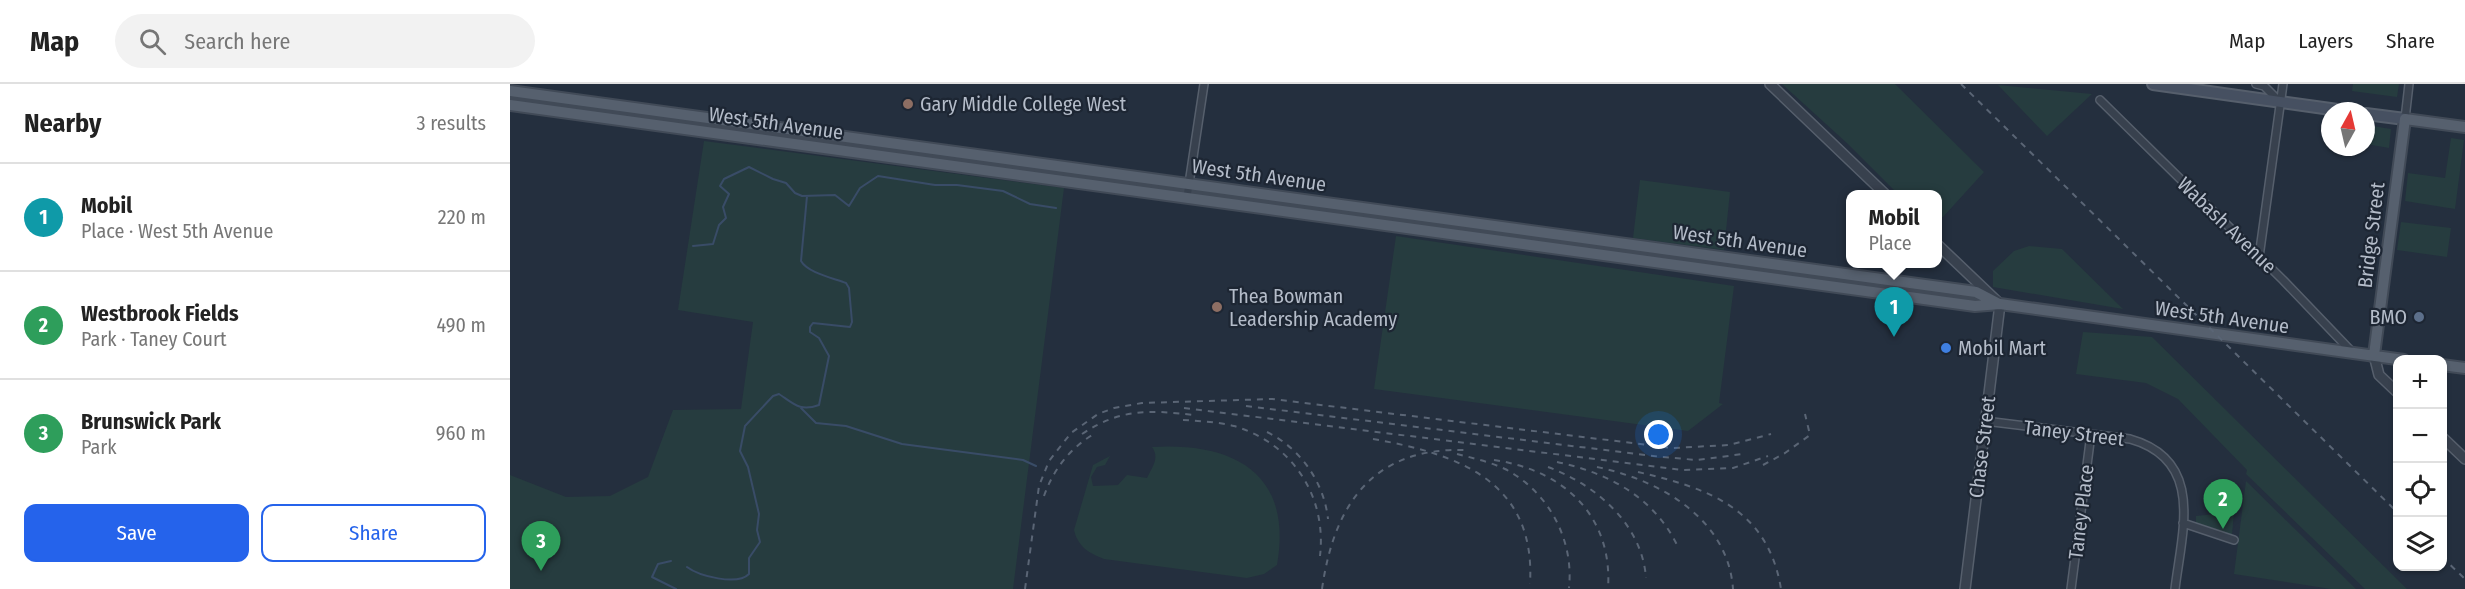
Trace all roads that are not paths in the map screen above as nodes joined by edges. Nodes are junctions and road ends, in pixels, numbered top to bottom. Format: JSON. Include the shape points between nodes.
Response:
{"nodes":[{"id":1,"x":1204,"y":84,"type":"edge"},
{"id":2,"x":1770,"y":84,"type":"edge"},
{"id":3,"x":2152,"y":84,"type":"edge"},
{"id":4,"x":2256,"y":84,"type":"edge"},
{"id":5,"x":2283,"y":84,"type":"edge"},
{"id":6,"x":2409,"y":84,"type":"edge"},
{"id":7,"x":510,"y":91,"type":"edge"},
{"id":8,"x":2100,"y":100,"type":"dead end"},
{"id":9,"x":2280,"y":102,"type":"junction"},
{"id":10,"x":510,"y":105,"type":"edge"},
{"id":11,"x":2321,"y":108,"type":"edge"},
{"id":12,"x":2375,"y":115,"type":"edge"},
{"id":13,"x":2404,"y":119,"type":"junction"},
{"id":14,"x":2465,"y":127,"type":"edge"},
{"id":15,"x":794,"y":130,"type":"junction"},
{"id":16,"x":793,"y":144,"type":"junction"},
{"id":17,"x":1189,"y":184,"type":"junction"},
{"id":18,"x":1881,"y":190,"type":"edge"},
{"id":19,"x":1187,"y":197,"type":"junction"},
{"id":20,"x":1323,"y":202,"type":"junction"},
{"id":21,"x":1322,"y":216,"type":"junction"},
{"id":22,"x":1627,"y":244,"type":"junction"},
{"id":23,"x":1942,"y":249,"type":"edge"},
{"id":24,"x":2259,"y":257,"type":"junction"},
{"id":25,"x":1624,"y":259,"type":"junction"},
{"id":26,"x":1826,"y":271,"type":"junction"},
{"id":27,"x":1824,"y":285,"type":"junction"},
{"id":28,"x":2000,"y":304,"type":"junction"},
{"id":29,"x":2352,"y":352,"type":"junction"},
{"id":30,"x":2374,"y":355,"type":"junction"},
{"id":31,"x":2393,"y":358,"type":"edge"},
{"id":32,"x":2447,"y":366,"type":"edge"},
{"id":33,"x":2465,"y":368,"type":"edge"},
{"id":34,"x":2393,"y":389,"type":"edge"},
{"id":35,"x":1985,"y":421,"type":"junction"},
{"id":36,"x":2091,"y":434,"type":"junction"},
{"id":37,"x":2447,"y":442,"type":"edge"},
{"id":38,"x":2465,"y":459,"type":"edge"},
{"id":39,"x":2183,"y":523,"type":"junction"},
{"id":40,"x":2234,"y":540,"type":"dead end"},
{"id":41,"x":1965,"y":589,"type":"edge"},
{"id":42,"x":2071,"y":589,"type":"edge"},
{"id":43,"x":2175,"y":589,"type":"edge"}],
"edges":[{"from":1,"to":17,"type":"street"},
{"from":2,"to":18,"type":"street"},
{"from":3,"to":9,"type":"main road"},
{"from":4,"to":9,"type":"street","via":[[2264,86]]},
{"from":5,"to":9,"type":"street"},
{"from":6,"to":13,"type":"street","name":"Bridge Street"},
{"from":7,"to":15,"type":"main road","name":"West 5th Avenue"},
{"from":8,"to":24,"type":"street","name":"Wabash Avenue"},
{"from":9,"to":11,"type":"main road"},
{"from":9,"to":24,"type":"street"},
{"from":10,"to":16,"type":"main road","name":"West 5th Avenue"},
{"from":12,"to":13,"type":"main road"},
{"from":13,"to":14,"type":"main road"},
{"from":13,"to":30,"type":"main road","name":"Bridge Street"},
{"from":15,"to":16,"type":"main road"},
{"from":15,"to":17,"type":"main road","name":"West 5th Avenue"},
{"from":16,"to":19,"type":"main road","name":"West 5th Avenue"},
{"from":17,"to":19,"type":"street"},
{"from":17,"to":20,"type":"main road","name":"West 5th Avenue"},
{"from":19,"to":21,"type":"main road","name":"West 5th Avenue"},
{"from":20,"to":21,"type":"main road"},
{"from":20,"to":22,"type":"main road","name":"West 5th Avenue"},
{"from":21,"to":25,"type":"main road","name":"West 5th Avenue"},
{"from":22,"to":25,"type":"main road"},
{"from":22,"to":26,"type":"main road","name":"West 5th Avenue"},
{"from":23,"to":28,"type":"street"},
{"from":24,"to":29,"type":"street","name":"Wabash Avenue"},
{"from":25,"to":27,"type":"main road","name":"West 5th Avenue"},
{"from":26,"to":27,"type":"main road"},
{"from":26,"to":28,"type":"main road","name":"West 5th Avenue","via":[[1976,292]]},
{"from":27,"to":28,"type":"main road","name":"West 5th Avenue","via":[[1975,306]]},
{"from":28,"to":29,"type":"main road","name":"West 5th Avenue"},
{"from":28,"to":35,"type":"street","name":"Chase Street"},
{"from":29,"to":30,"type":"main road","name":"West 5th Avenue"},
{"from":30,"to":31,"type":"main road","name":"West 5th Avenue"},
{"from":30,"to":34,"type":"street","via":[[2379,375]]},
{"from":32,"to":33,"type":"main road"},
{"from":35,"to":36,"type":"street","name":"Taney Street"},
{"from":35,"to":41,"type":"street","name":"Chase Street"},
{"from":36,"to":39,"type":"street","name":"Taney Street","via":[[2130,439],[2162,454],[2181,482]]},
{"from":36,"to":42,"type":"street","name":"Taney Place"},
{"from":37,"to":38,"type":"street"},
{"from":39,"to":40,"type":"street"},
{"from":39,"to":43,"type":"street","name":"Taney Street"}]}
